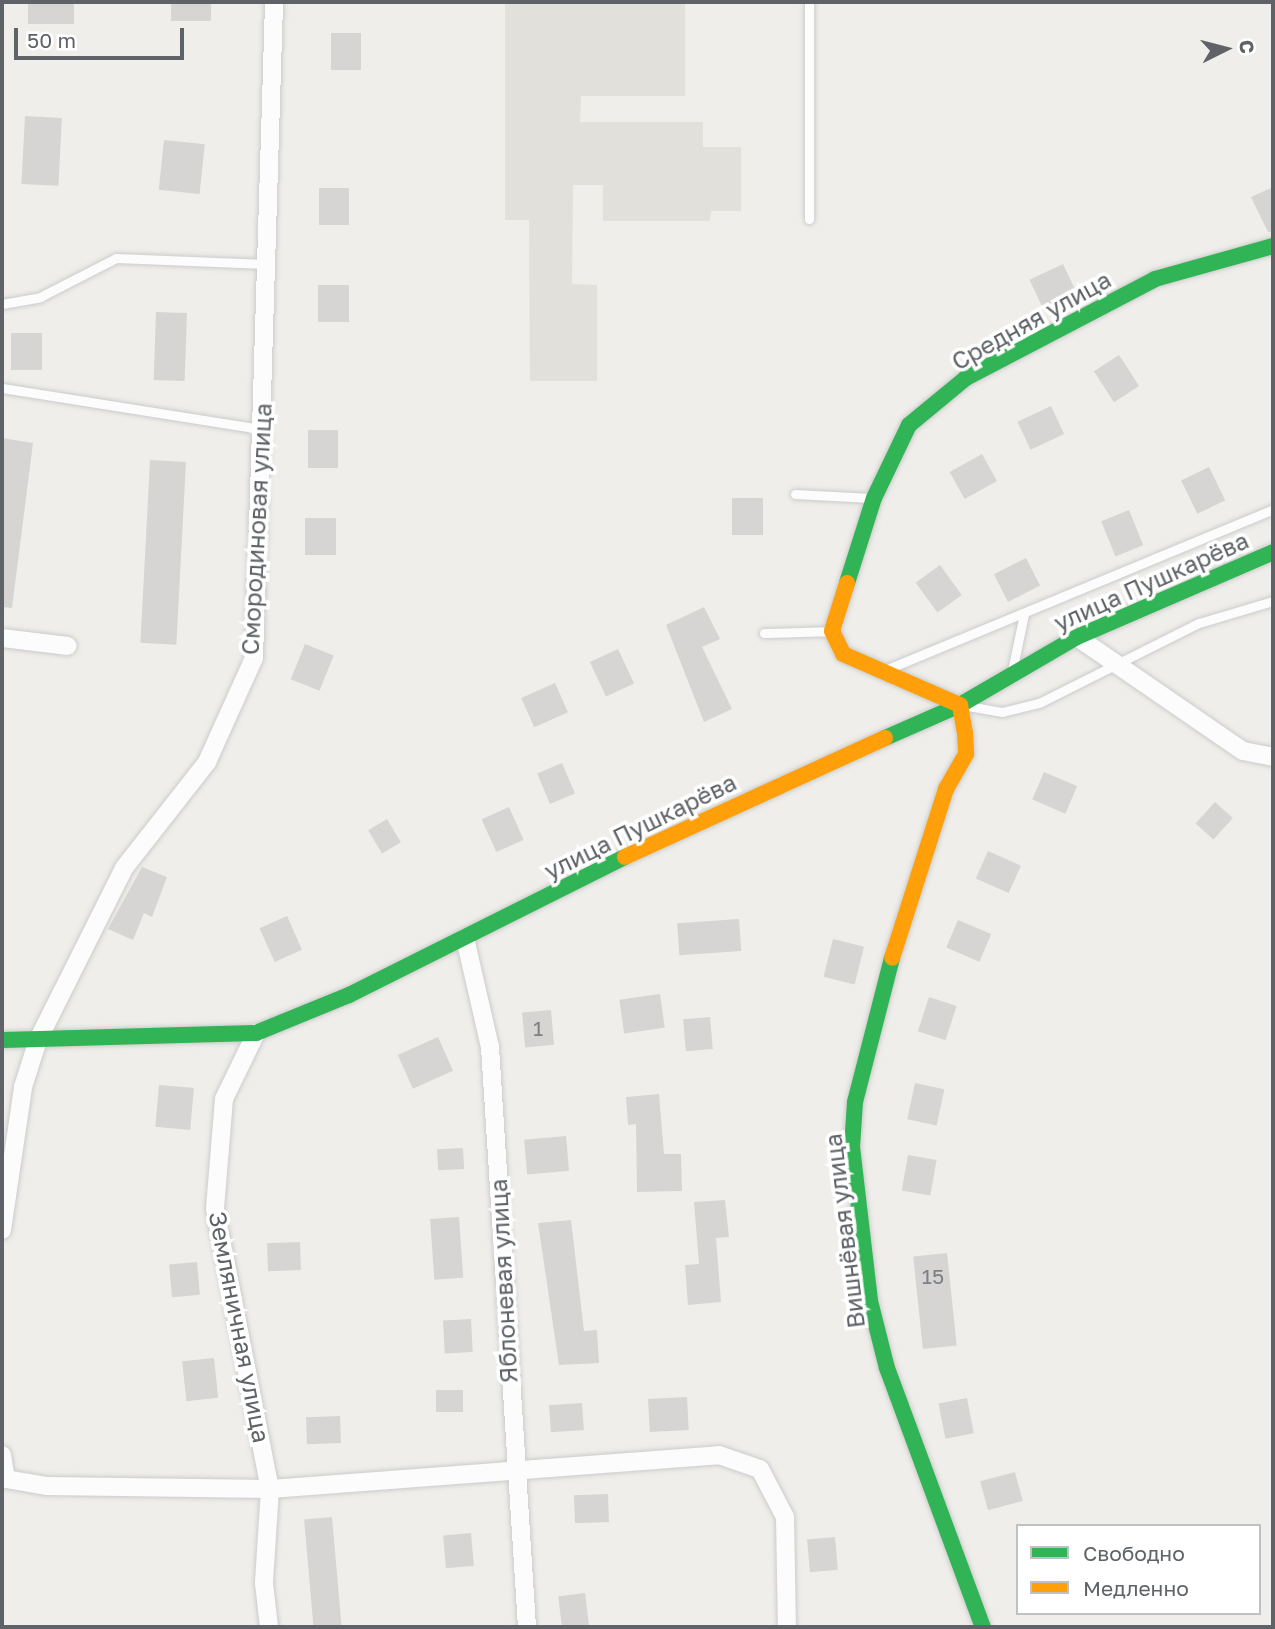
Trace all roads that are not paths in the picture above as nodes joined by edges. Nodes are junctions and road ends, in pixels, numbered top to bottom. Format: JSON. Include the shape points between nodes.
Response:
{"nodes":[{"id":1,"x":274,"y":2,"type":"edge"},
{"id":2,"x":809,"y":2,"type":"edge"},
{"id":3,"x":809,"y":219,"type":"dead end"},
{"id":4,"x":1273,"y":246,"type":"edge"},
{"id":5,"x":266,"y":264,"type":"junction"},
{"id":6,"x":2,"y":304,"type":"edge"},
{"id":7,"x":2,"y":388,"type":"edge"},
{"id":8,"x":261,"y":429,"type":"junction"},
{"id":9,"x":795,"y":494,"type":"dead end"},
{"id":10,"x":874,"y":498,"type":"junction"},
{"id":11,"x":1273,"y":509,"type":"edge"},
{"id":12,"x":1273,"y":552,"type":"edge"},
{"id":13,"x":1273,"y":601,"type":"edge"},
{"id":14,"x":1024,"y":614,"type":"junction"},
{"id":15,"x":832,"y":631,"type":"junction"},
{"id":16,"x":764,"y":633,"type":"dead end"},
{"id":17,"x":1077,"y":637,"type":"junction"},
{"id":18,"x":2,"y":639,"type":"edge"},
{"id":19,"x":68,"y":646,"type":"dead end"},
{"id":20,"x":1117,"y":663,"type":"junction"},
{"id":21,"x":1011,"y":672,"type":"junction"},
{"id":22,"x":877,"y":673,"type":"junction"},
{"id":23,"x":960,"y":705,"type":"junction"},
{"id":24,"x":1273,"y":757,"type":"edge"},
{"id":25,"x":465,"y":938,"type":"junction"},
{"id":26,"x":256,"y":1033,"type":"junction"},
{"id":27,"x":2,"y":1040,"type":"edge"},
{"id":28,"x":38,"y":1040,"type":"junction"},
{"id":29,"x":2,"y":1230,"type":"edge"},
{"id":30,"x":2,"y":1455,"type":"edge"},
{"id":31,"x":514,"y":1468,"type":"junction"},
{"id":32,"x":270,"y":1489,"type":"junction"},
{"id":33,"x":269,"y":1627,"type":"edge"},
{"id":34,"x":527,"y":1627,"type":"edge"},
{"id":35,"x":787,"y":1627,"type":"edge"},
{"id":36,"x":983,"y":1627,"type":"edge"}],
"edges":[{"from":1,"to":5,"type":"street","name":"Смородиновая улица"},
{"from":2,"to":3,"type":"lane"},
{"from":4,"to":10,"type":"street","name":"Средняя улица","via":[[1155,279],[966,378],[909,425]]},
{"from":5,"to":6,"type":"lane","via":[[116,258],[40,298]]},
{"from":5,"to":8,"type":"street","name":"Смородиновая улица"},
{"from":7,"to":8,"type":"lane"},
{"from":8,"to":28,"type":"street","name":"Смородиновая улица","via":[[254,658],[207,762],[124,868]]},
{"from":9,"to":10,"type":"lane"},
{"from":10,"to":15,"type":"street","name":"Средняя улица"},
{"from":11,"to":14,"type":"lane"},
{"from":12,"to":17,"type":"street","name":"улица Пушкарёва"},
{"from":13,"to":20,"type":"lane","via":[[1199,623]]},
{"from":14,"to":21,"type":"lane"},
{"from":14,"to":22,"type":"lane"},
{"from":15,"to":16,"type":"lane"},
{"from":15,"to":22,"type":"street","via":[[843,654]]},
{"from":17,"to":20,"type":"street"},
{"from":17,"to":21,"type":"street","name":"улица Пушкарёва"},
{"from":18,"to":19,"type":"street"},
{"from":20,"to":23,"type":"lane","via":[[1039,703],[1002,712]]},
{"from":20,"to":24,"type":"street","via":[[1244,751]]},
{"from":21,"to":23,"type":"street","name":"улица Пушкарёва"},
{"from":22,"to":23,"type":"street"},
{"from":23,"to":25,"type":"street","name":"улица Пушкарёва","via":[[693,823]]},
{"from":23,"to":36,"type":"street","name":"Вишнёвая улица","via":[[966,754],[946,789],[908,896],[855,1102],[852,1147],[870,1301],[887,1368]]},
{"from":25,"to":26,"type":"street","name":"улица Пушкарёва"},
{"from":25,"to":31,"type":"street","name":"Яблоневая улица","via":[[490,1047]]},
{"from":26,"to":28,"type":"street","name":"улица Пушкарёва"},
{"from":26,"to":32,"type":"street","name":"Земляничная улица","via":[[224,1099],[215,1209]]},
{"from":27,"to":28,"type":"street","name":"улица Пушкарёва"},
{"from":28,"to":29,"type":"street","name":"Смородиновая улица","via":[[23,1087]]},
{"from":30,"to":32,"type":"street","via":[[6,1479],[47,1486]]},
{"from":31,"to":32,"type":"street"},
{"from":31,"to":34,"type":"street","name":"Яблоневая улица"},
{"from":31,"to":35,"type":"street","via":[[719,1455],[760,1469],[785,1517]]},
{"from":32,"to":33,"type":"street","name":"Земляничная улица","via":[[264,1583]]}]}
